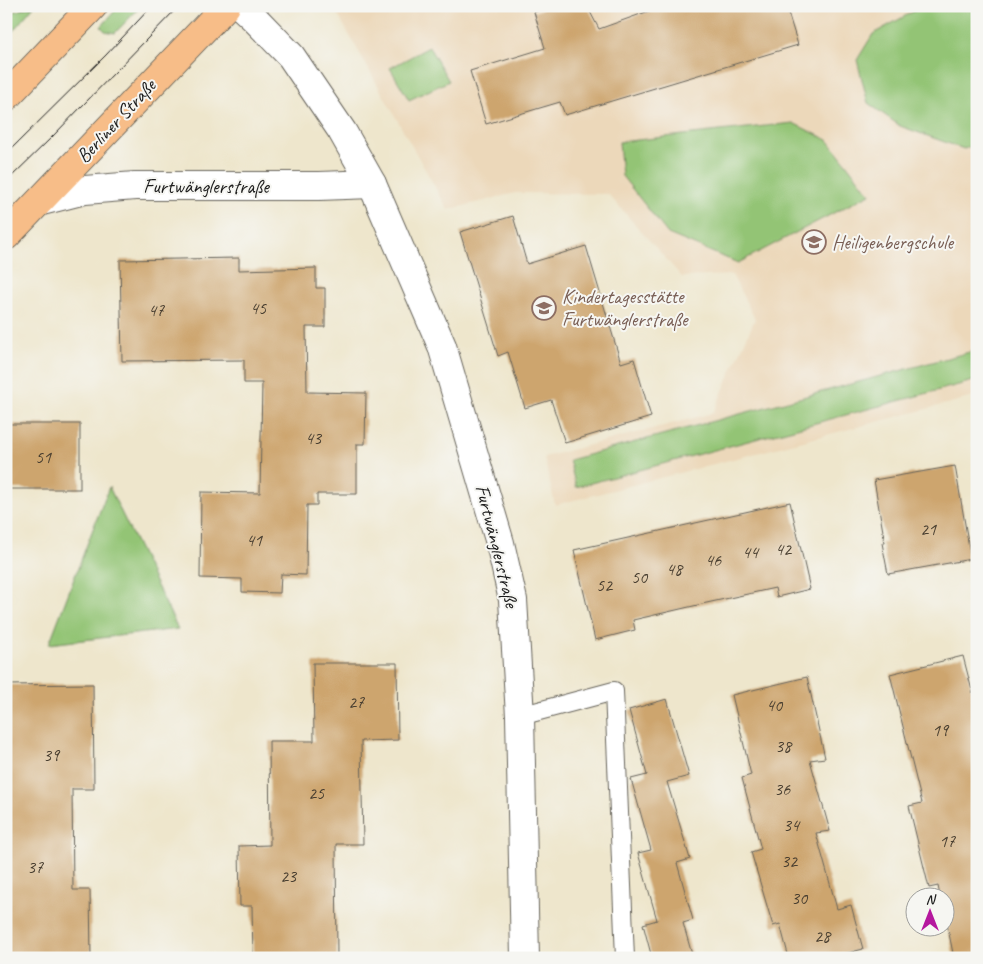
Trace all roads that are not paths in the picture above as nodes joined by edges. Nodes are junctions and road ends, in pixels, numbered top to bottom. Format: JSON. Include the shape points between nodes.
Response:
{"nodes":[{"id":1,"x":93,"y":6,"type":"edge"},
{"id":2,"x":226,"y":6,"type":"edge"},
{"id":3,"x":241,"y":6,"type":"edge"},
{"id":4,"x":6,"y":97,"type":"edge"},
{"id":5,"x":372,"y":184,"type":"junction"},
{"id":6,"x":42,"y":201,"type":"junction"},
{"id":7,"x":6,"y":236,"type":"edge"},
{"id":8,"x":520,"y":716,"type":"junction"},
{"id":9,"x":525,"y":958,"type":"edge"},
{"id":10,"x":625,"y":958,"type":"edge"}],
"edges":[{"from":1,"to":4,"type":"main road"},
{"from":2,"to":6,"type":"main road","name":"Berliner Straße"},
{"from":3,"to":5,"type":"street","name":"Furtwänglerstraße","via":[[291,56],[342,130]]},
{"from":5,"to":6,"type":"street","name":"Furtwänglerstraße","via":[[135,186],[85,190]]},
{"from":5,"to":8,"type":"street","name":"Furtwänglerstraße","via":[[442,346],[500,543],[513,600]]},
{"from":6,"to":7,"type":"main road","name":"Berliner Straße"},
{"from":8,"to":9,"type":"street","name":"Furtwänglerstraße"},
{"from":8,"to":10,"type":"lane","via":[[614,691]]}]}
